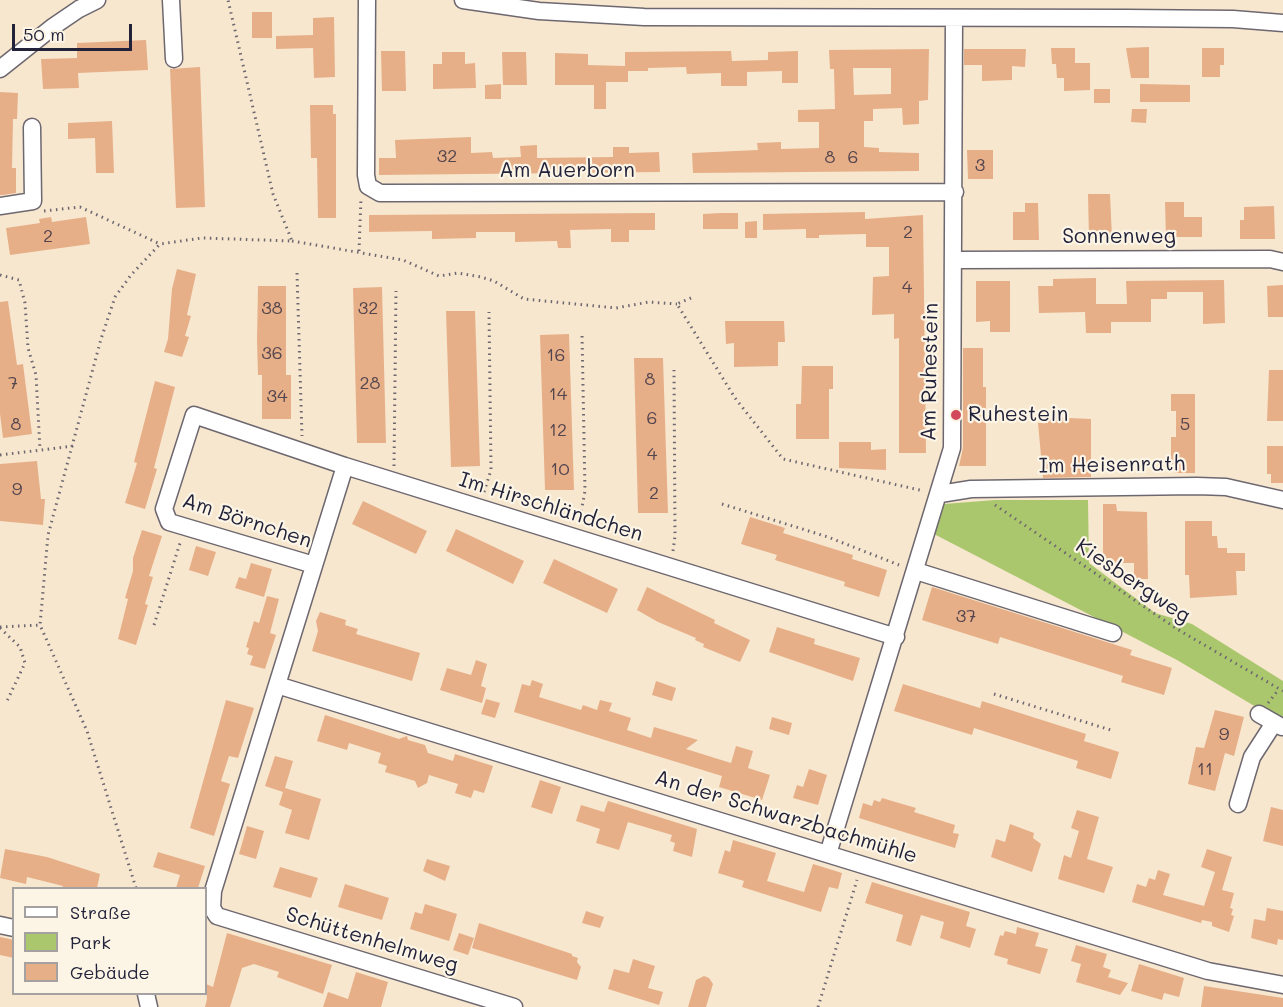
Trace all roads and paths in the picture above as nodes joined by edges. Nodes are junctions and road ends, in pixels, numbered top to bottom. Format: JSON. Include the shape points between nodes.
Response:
{"nodes":[{"id":1,"x":98,"y":0,"type":"edge"},
{"id":2,"x":171,"y":0,"type":"edge"},
{"id":3,"x":228,"y":0,"type":"edge"},
{"id":4,"x":367,"y":0,"type":"edge"},
{"id":5,"x":464,"y":0,"type":"edge"},
{"id":6,"x":954,"y":18,"type":"junction"},
{"id":7,"x":1283,"y":23,"type":"edge"},
{"id":8,"x":174,"y":59,"type":"dead end"},
{"id":9,"x":0,"y":69,"type":"edge"},
{"id":10,"x":32,"y":128,"type":"dead end"},
{"id":11,"x":368,"y":186,"type":"junction"},
{"id":12,"x":955,"y":192,"type":"junction"},
{"id":13,"x":33,"y":201,"type":"junction"},
{"id":14,"x":0,"y":206,"type":"edge"},
{"id":15,"x":292,"y":241,"type":"junction"},
{"id":16,"x":160,"y":244,"type":"junction"},
{"id":17,"x":359,"y":250,"type":"junction"},
{"id":18,"x":955,"y":260,"type":"junction"},
{"id":19,"x":1283,"y":262,"type":"edge"},
{"id":20,"x":297,"y":273,"type":"dead end"},
{"id":21,"x":0,"y":275,"type":"edge"},
{"id":22,"x":396,"y":291,"type":"dead end"},
{"id":23,"x":691,"y":298,"type":"dead end"},
{"id":24,"x":677,"y":304,"type":"junction"},
{"id":25,"x":489,"y":312,"type":"dead end"},
{"id":26,"x":582,"y":333,"type":"dead end"},
{"id":27,"x":674,"y":370,"type":"dead end"},
{"id":28,"x":194,"y":415,"type":"joint"},
{"id":29,"x":74,"y":446,"type":"junction"},
{"id":30,"x":40,"y":450,"type":"junction"},
{"id":31,"x":303,"y":452,"type":"junction"},
{"id":32,"x":0,"y":455,"type":"edge"},
{"id":33,"x":345,"y":466,"type":"junction"},
{"id":34,"x":393,"y":481,"type":"junction"},
{"id":35,"x":971,"y":489,"type":"junction"},
{"id":36,"x":940,"y":494,"type":"junction"},
{"id":37,"x":1283,"y":500,"type":"edge"},
{"id":38,"x":722,"y":504,"type":"dead end"},
{"id":39,"x":479,"y":508,"type":"junction"},
{"id":40,"x":185,"y":527,"type":"junction"},
{"id":41,"x":576,"y":538,"type":"junction"},
{"id":42,"x":314,"y":566,"type":"junction"},
{"id":43,"x":670,"y":567,"type":"junction"},
{"id":44,"x":916,"y":571,"type":"junction"},
{"id":45,"x":40,"y":625,"type":"junction"},
{"id":46,"x":154,"y":625,"type":"dead end"},
{"id":47,"x":0,"y":628,"type":"edge"},
{"id":48,"x":1113,"y":633,"type":"dead end"},
{"id":49,"x":896,"y":637,"type":"junction"},
{"id":50,"x":277,"y":685,"type":"junction"},
{"id":51,"x":1283,"y":691,"type":"edge"},
{"id":52,"x":994,"y":694,"type":"dead end"},
{"id":53,"x":7,"y":701,"type":"dead end"},
{"id":54,"x":1259,"y":714,"type":"dead end"},
{"id":55,"x":1278,"y":725,"type":"edge"},
{"id":56,"x":1114,"y":731,"type":"dead end"},
{"id":57,"x":1238,"y":804,"type":"dead end"},
{"id":58,"x":828,"y":854,"type":"junction"},
{"id":59,"x":861,"y":864,"type":"junction"},
{"id":60,"x":136,"y":887,"type":"edge"},
{"id":61,"x":212,"y":914,"type":"edge"},
{"id":62,"x":1283,"y":985,"type":"edge"},
{"id":63,"x":514,"y":1007,"type":"edge"},
{"id":64,"x":818,"y":1007,"type":"edge"}],
"edges":[{"from":1,"to":9,"type":"street","via":[[54,26]]},
{"from":2,"to":8,"type":"street"},
{"from":3,"to":15,"type":"path","via":[[273,194]]},
{"from":4,"to":11,"type":"street"},
{"from":5,"to":6,"type":"street","via":[[539,11],[644,17]]},
{"from":6,"to":7,"type":"street","via":[[1233,19]]},
{"from":6,"to":12,"type":"street","name":"Am Ruhestein"},
{"from":10,"to":13,"type":"street"},
{"from":11,"to":12,"type":"street","name":"Am Auerborn","via":[[380,193]]},
{"from":11,"to":17,"type":"path","via":[[361,199]]},
{"from":12,"to":18,"type":"street","name":"Am Ruhestein"},
{"from":13,"to":14,"type":"street"},
{"from":13,"to":16,"type":"path","via":[[44,211],[80,207]]},
{"from":15,"to":16,"type":"path","via":[[202,238]]},
{"from":15,"to":17,"type":"path"},
{"from":16,"to":29,"type":"path","via":[[115,297]]},
{"from":17,"to":24,"type":"path","via":[[403,260],[439,276],[458,273],[488,279],[524,299],[616,308],[649,302]]},
{"from":18,"to":19,"type":"street","name":"Sonnenweg"},
{"from":18,"to":36,"type":"street","name":"Am Ruhestein","via":[[952,448]]},
{"from":20,"to":31,"type":"path"},
{"from":21,"to":30,"type":"path","via":[[19,280],[25,303],[28,348],[36,375]]},
{"from":22,"to":34,"type":"path"},
{"from":23,"to":24,"type":"path"},
{"from":24,"to":36,"type":"path","via":[[735,398],[783,459]]},
{"from":25,"to":39,"type":"path","via":[[491,470]]},
{"from":26,"to":41,"type":"path","via":[[585,491]]},
{"from":27,"to":43,"type":"path","via":[[675,536]]},
{"from":28,"to":31,"type":"street","name":"Im Hirschländchen"},
{"from":28,"to":40,"type":"street","name":"Am Börnchen","via":[[164,509],[169,522]]},
{"from":29,"to":30,"type":"path"},
{"from":29,"to":45,"type":"path","via":[[48,535]]},
{"from":30,"to":32,"type":"path"},
{"from":31,"to":33,"type":"street","name":"Im Hirschländchen"},
{"from":33,"to":34,"type":"street","name":"Im Hirschländchen"},
{"from":33,"to":42,"type":"street"},
{"from":34,"to":39,"type":"street","name":"Im Hirschländchen"},
{"from":35,"to":36,"type":"street","name":"Im Heisenrath"},
{"from":35,"to":37,"type":"street","name":"Im Heisenrath","via":[[1226,487]]},
{"from":35,"to":51,"type":"path","name":"Kiesbergweg","via":[[1177,629]]},
{"from":36,"to":44,"type":"street","name":"Am Ruhestein"},
{"from":38,"to":44,"type":"path","via":[[828,537]]},
{"from":39,"to":41,"type":"street","name":"Im Hirschländchen"},
{"from":40,"to":42,"type":"street","name":"Am Börnchen"},
{"from":40,"to":46,"type":"path"},
{"from":41,"to":43,"type":"street","name":"Im Hirschländchen"},
{"from":42,"to":50,"type":"street"},
{"from":43,"to":49,"type":"street","name":"Im Hirschländchen"},
{"from":44,"to":48,"type":"street"},
{"from":44,"to":49,"type":"street","name":"Am Ruhestein"},
{"from":45,"to":47,"type":"path"},
{"from":45,"to":60,"type":"path","via":[[87,731]]},
{"from":47,"to":53,"type":"path","via":[[20,647],[25,663]]},
{"from":49,"to":58,"type":"street","name":"Am Ruhestein"},
{"from":50,"to":58,"type":"street","name":"An der Schwarzbachmühle"},
{"from":50,"to":61,"type":"street","via":[[213,891]]},
{"from":52,"to":56,"type":"path"},
{"from":54,"to":55,"type":"street"},
{"from":55,"to":57,"type":"street","via":[[1252,757]]},
{"from":58,"to":59,"type":"street","name":"An der Schwarzbachmühle"},
{"from":59,"to":62,"type":"street","name":"An der Schwarzbachmühle","via":[[1208,971]]},
{"from":59,"to":64,"type":"path"},
{"from":61,"to":63,"type":"street","name":"Schüttenhelmweg"}]}
